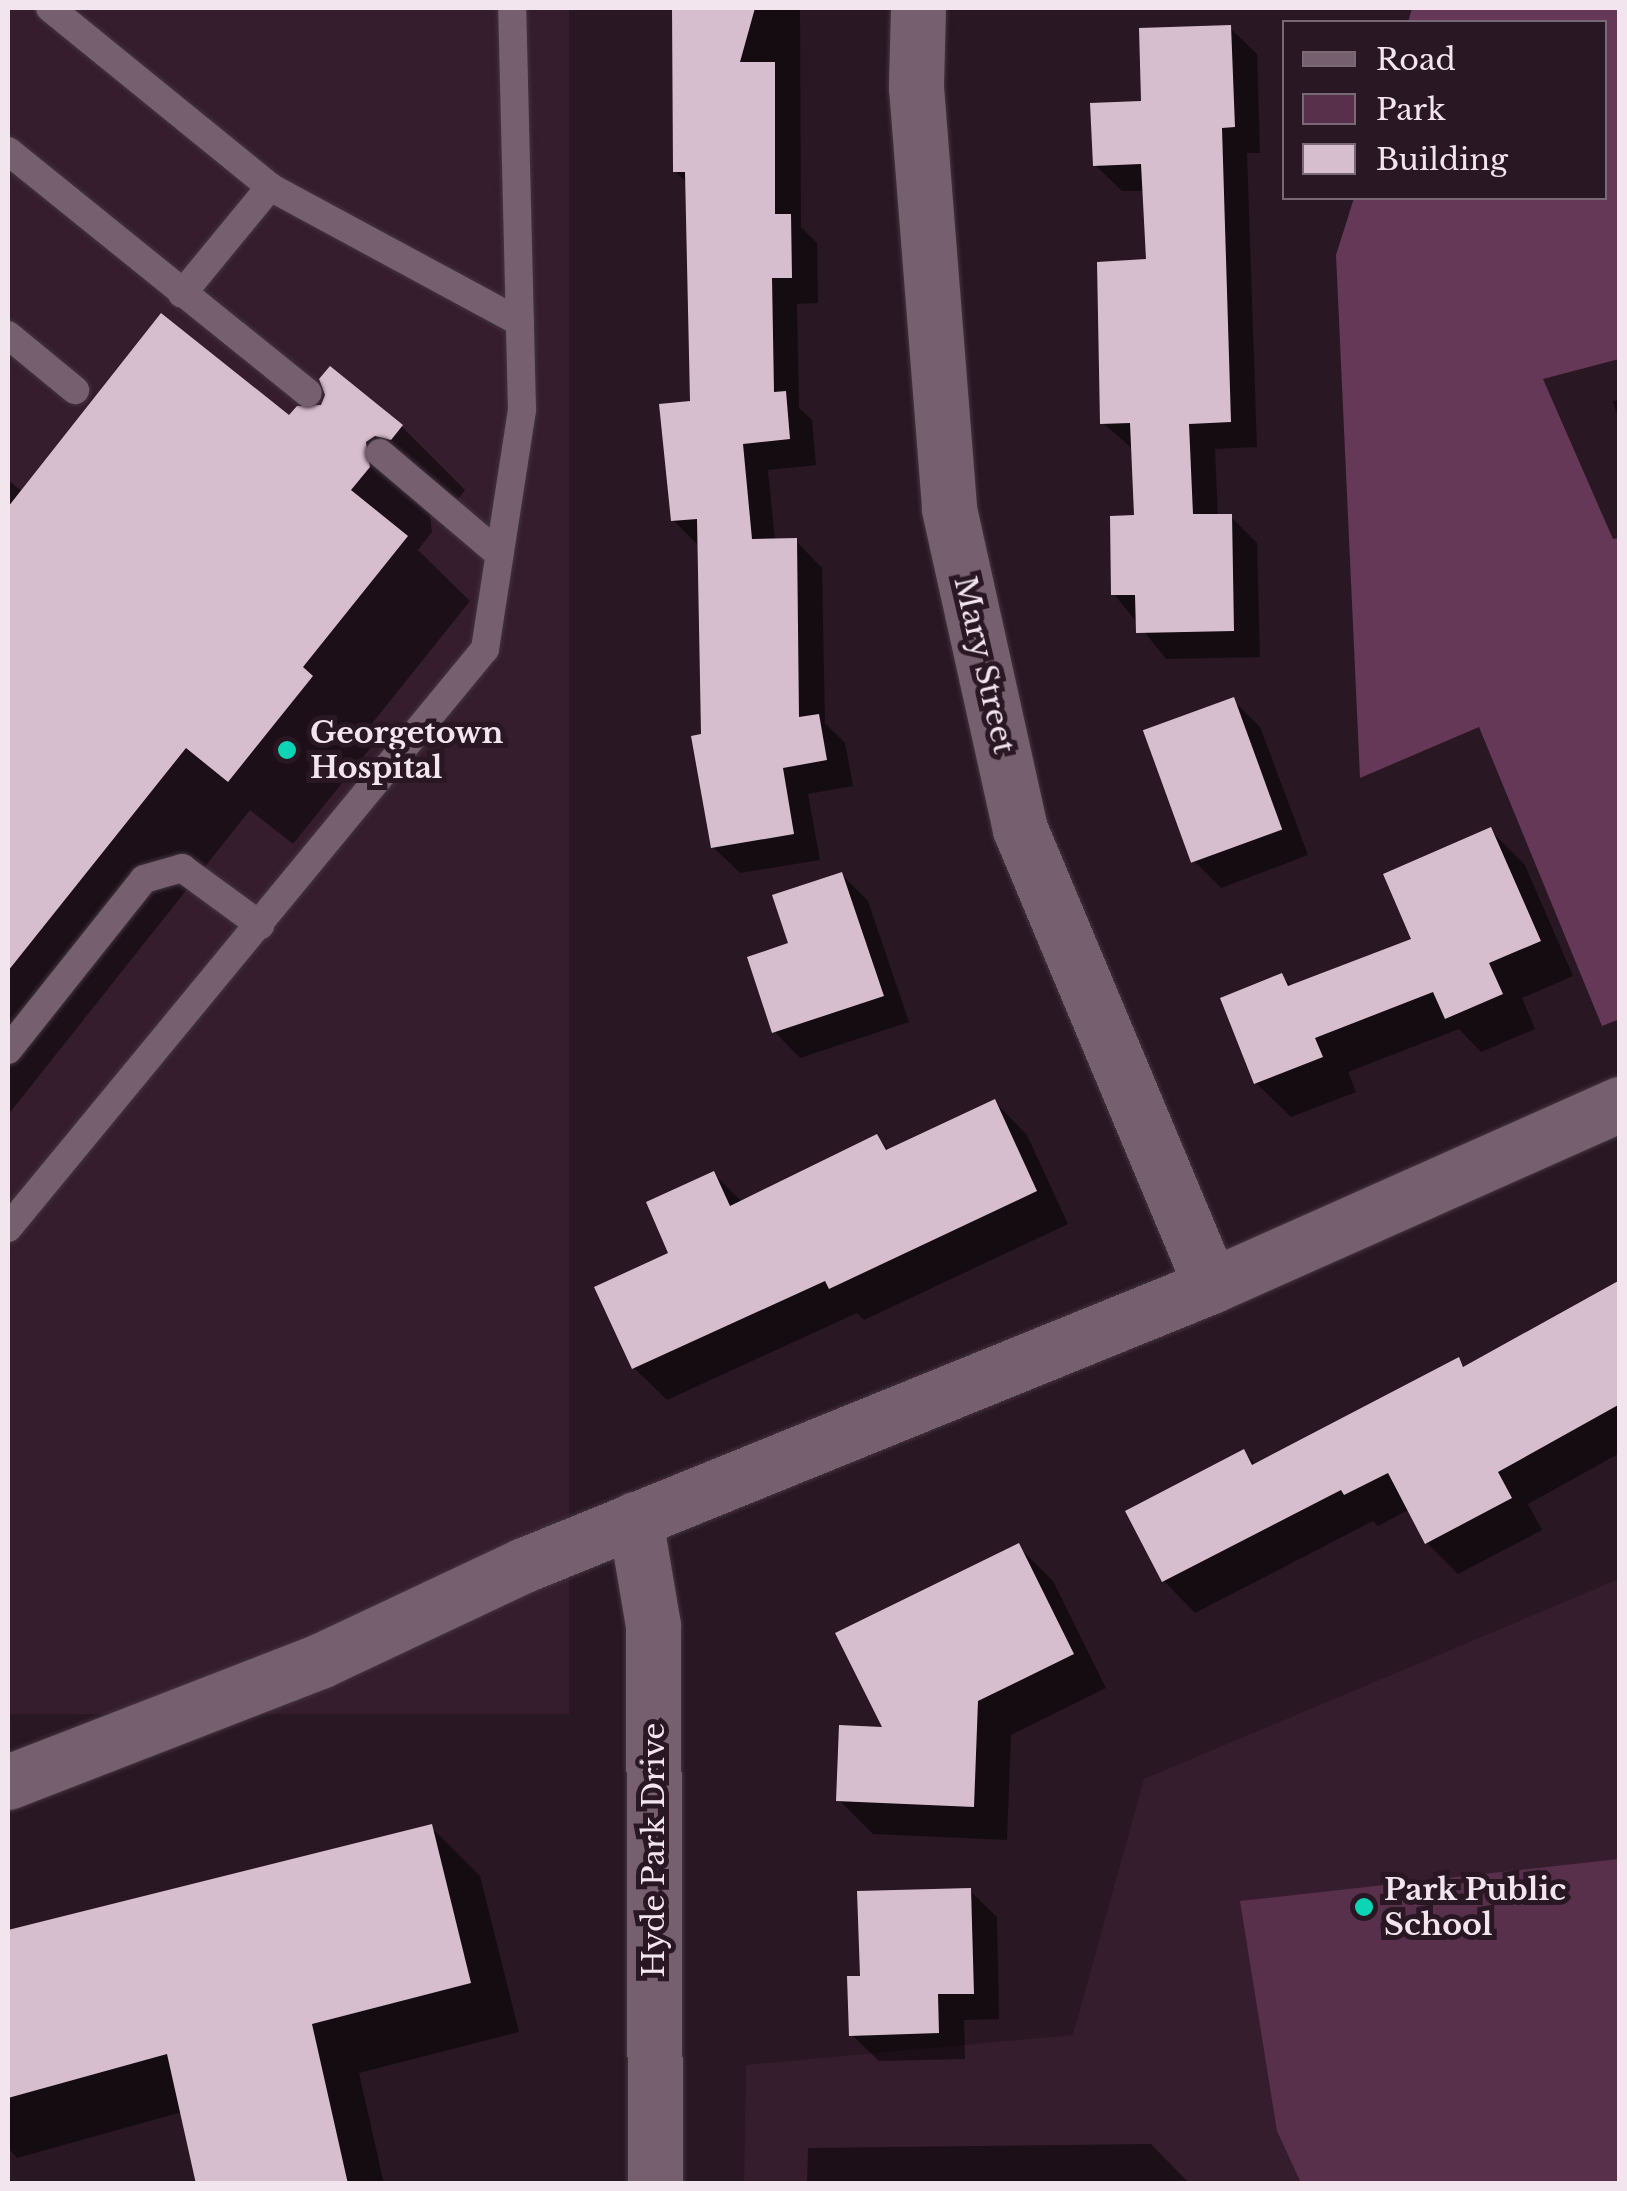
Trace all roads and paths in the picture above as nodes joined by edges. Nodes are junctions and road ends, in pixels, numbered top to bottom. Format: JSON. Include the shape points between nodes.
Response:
{"nodes":[{"id":1,"x":50,"y":8,"type":"edge"},
{"id":2,"x":512,"y":8,"type":"edge"},
{"id":3,"x":918,"y":8,"type":"edge"},
{"id":4,"x":8,"y":152,"type":"edge"},
{"id":5,"x":270,"y":187,"type":"junction"},
{"id":6,"x":182,"y":294,"type":"junction"},
{"id":7,"x":520,"y":322,"type":"junction"},
{"id":8,"x":8,"y":335,"type":"edge"},
{"id":9,"x":75,"y":390,"type":"dead end"},
{"id":10,"x":308,"y":393,"type":"dead end"},
{"id":11,"x":380,"y":454,"type":"dead end"},
{"id":12,"x":499,"y":554,"type":"junction"},
{"id":13,"x":260,"y":925,"type":"junction"},
{"id":14,"x":8,"y":1050,"type":"edge"},
{"id":15,"x":1620,"y":1104,"type":"edge"},
{"id":16,"x":10,"y":1222,"type":"edge"},
{"id":17,"x":1211,"y":1286,"type":"junction"},
{"id":18,"x":635,"y":1519,"type":"junction"},
{"id":19,"x":8,"y":1782,"type":"edge"},
{"id":20,"x":655,"y":2184,"type":"edge"}],
"edges":[{"from":1,"to":5,"type":"lane"},
{"from":2,"to":7,"type":"lane"},
{"from":3,"to":17,"type":"street","name":"Mary Street","via":[[916,87],[949,508],[1020,829]]},
{"from":4,"to":6,"type":"lane"},
{"from":5,"to":6,"type":"lane"},
{"from":5,"to":7,"type":"lane"},
{"from":6,"to":10,"type":"lane"},
{"from":7,"to":12,"type":"lane","via":[[522,410]]},
{"from":8,"to":9,"type":"lane"},
{"from":11,"to":12,"type":"lane"},
{"from":12,"to":13,"type":"lane","via":[[485,649]]},
{"from":13,"to":14,"type":"lane","via":[[182,868],[144,879]]},
{"from":13,"to":16,"type":"lane"},
{"from":15,"to":17,"type":"street"},
{"from":17,"to":18,"type":"street"},
{"from":18,"to":19,"type":"street","via":[[320,1662]]},
{"from":18,"to":20,"type":"street","name":"Hyde Park Drive","via":[[652,1624]]}]}
